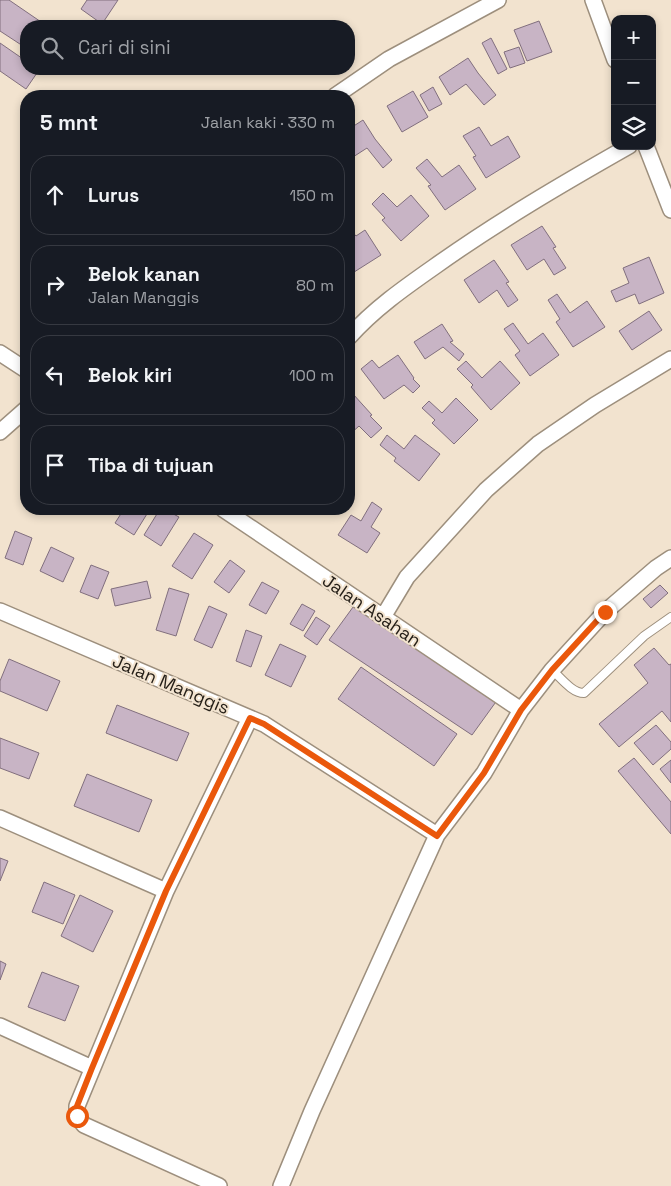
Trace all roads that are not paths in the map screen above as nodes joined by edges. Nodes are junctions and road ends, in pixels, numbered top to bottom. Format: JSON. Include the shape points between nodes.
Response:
{"nodes":[{"id":1,"x":498,"y":0,"type":"edge"},
{"id":2,"x":594,"y":0,"type":"edge"},
{"id":3,"x":611,"y":49,"type":"edge"},
{"id":4,"x":344,"y":90,"type":"edge"},
{"id":5,"x":622,"y":150,"type":"edge"},
{"id":6,"x":648,"y":150,"type":"edge"},
{"id":7,"x":671,"y":210,"type":"edge"},
{"id":8,"x":355,"y":330,"type":"edge"},
{"id":9,"x":0,"y":353,"type":"edge"},
{"id":10,"x":671,"y":359,"type":"edge"},
{"id":11,"x":20,"y":366,"type":"edge"},
{"id":12,"x":20,"y":414,"type":"edge"},
{"id":13,"x":0,"y":432,"type":"edge"},
{"id":14,"x":232,"y":515,"type":"edge"},
{"id":15,"x":671,"y":558,"type":"edge"},
{"id":16,"x":0,"y":611,"type":"edge"},
{"id":17,"x":382,"y":617,"type":"junction"},
{"id":18,"x":671,"y":617,"type":"edge"},
{"id":19,"x":552,"y":670,"type":"junction"},
{"id":20,"x":521,"y":710,"type":"junction"},
{"id":21,"x":250,"y":718,"type":"junction"},
{"id":22,"x":0,"y":818,"type":"edge"},
{"id":23,"x":437,"y":836,"type":"junction"},
{"id":24,"x":166,"y":891,"type":"junction"},
{"id":25,"x":0,"y":1026,"type":"edge"},
{"id":26,"x":92,"y":1068,"type":"junction"},
{"id":27,"x":219,"y":1186,"type":"edge"},
{"id":28,"x":280,"y":1186,"type":"edge"}],
"edges":[{"from":1,"to":4,"type":"street","via":[[389,59]]},
{"from":2,"to":3,"type":"street"},
{"from":5,"to":8,"type":"street","via":[[480,234],[396,294]]},
{"from":6,"to":7,"type":"street"},
{"from":9,"to":11,"type":"street"},
{"from":10,"to":17,"type":"street","via":[[538,444],[486,490],[407,577]]},
{"from":12,"to":13,"type":"street"},
{"from":14,"to":17,"type":"street","name":"Jalan Asahan"},
{"from":15,"to":19,"type":"street","via":[[605,612]]},
{"from":16,"to":21,"type":"street","name":"Jalan Manggis"},
{"from":17,"to":20,"type":"street","name":"Jalan Asahan"},
{"from":18,"to":19,"type":"lane","via":[[644,636],[584,693],[573,690]]},
{"from":19,"to":20,"type":"street"},
{"from":20,"to":23,"type":"street","via":[[484,773]]},
{"from":21,"to":23,"type":"street","name":"Jalan Manggis"},
{"from":21,"to":24,"type":"street"},
{"from":22,"to":24,"type":"street"},
{"from":23,"to":28,"type":"street"},
{"from":24,"to":26,"type":"street"},
{"from":25,"to":26,"type":"street"},
{"from":26,"to":27,"type":"street","via":[[77,1106],[77,1116],[84,1125]]}]}
